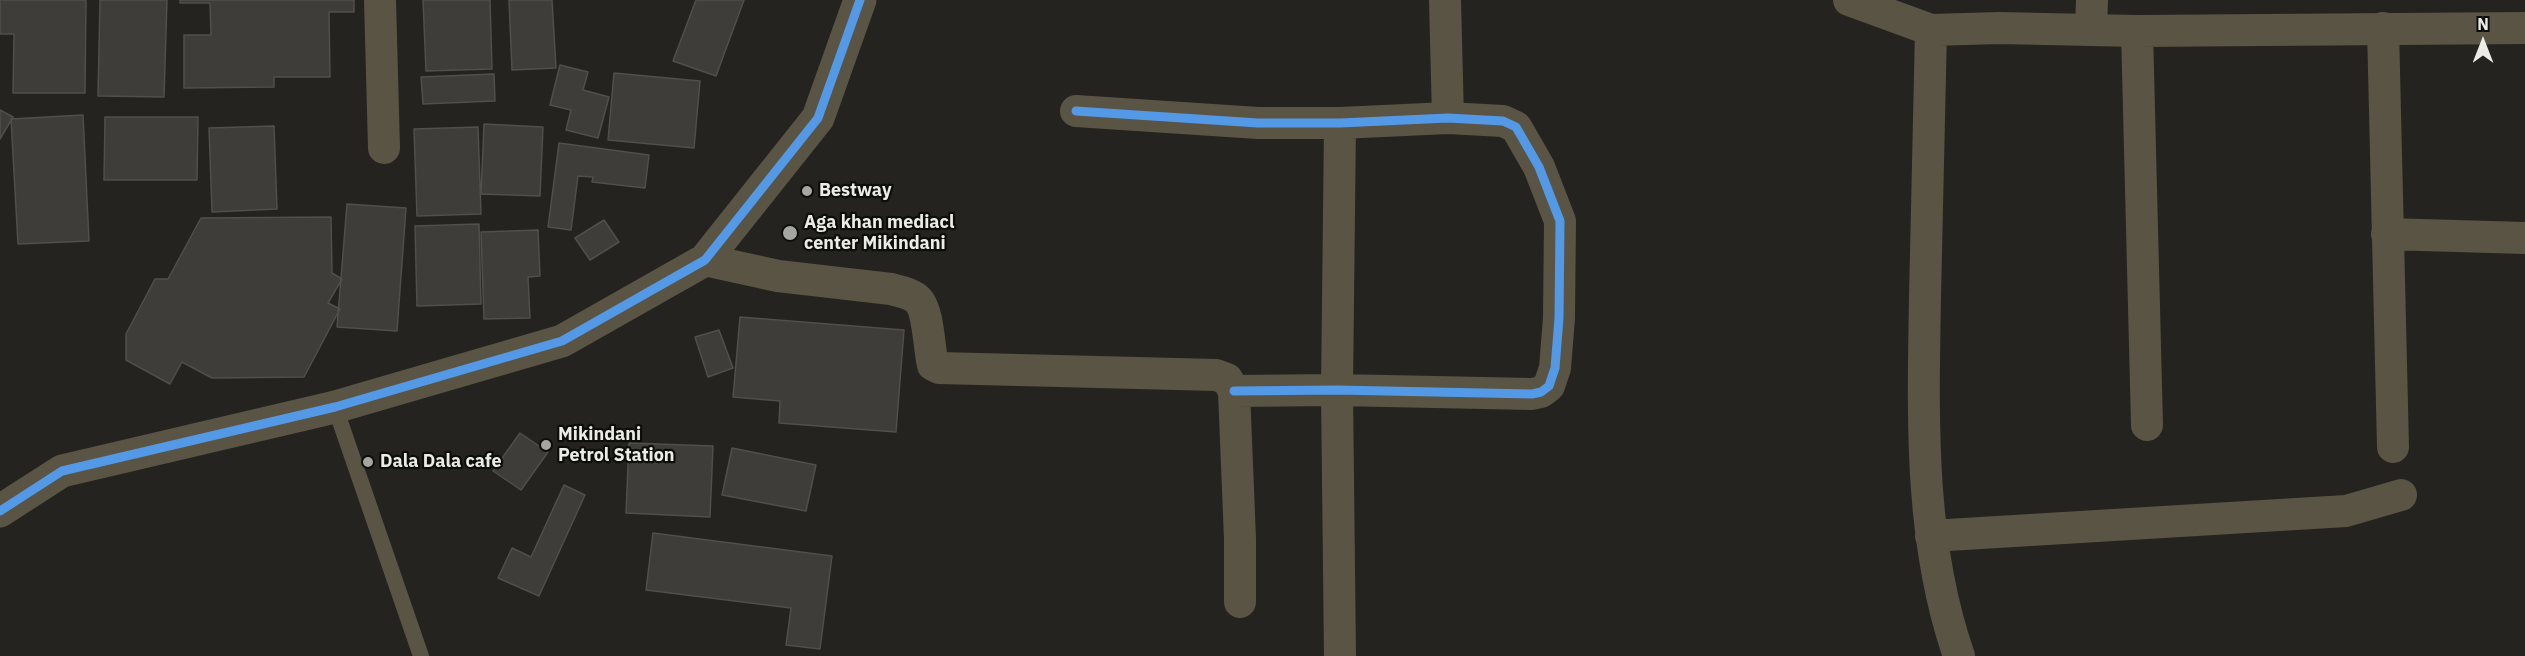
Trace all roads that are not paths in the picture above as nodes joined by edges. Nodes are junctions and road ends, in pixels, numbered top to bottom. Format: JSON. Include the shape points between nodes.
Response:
{"nodes":[{"id":1,"x":380,"y":0,"type":"edge"},
{"id":2,"x":860,"y":0,"type":"edge"},
{"id":3,"x":1445,"y":0,"type":"edge"},
{"id":4,"x":1849,"y":0,"type":"edge"},
{"id":5,"x":2091,"y":15,"type":"edge"},
{"id":6,"x":2383,"y":28,"type":"junction"},
{"id":7,"x":2525,"y":28,"type":"edge"},
{"id":8,"x":1931,"y":30,"type":"junction"},
{"id":9,"x":2138,"y":31,"type":"junction"},
{"id":10,"x":1076,"y":111,"type":"dead end"},
{"id":11,"x":1448,"y":118,"type":"junction"},
{"id":12,"x":1340,"y":123,"type":"junction"},
{"id":13,"x":384,"y":148,"type":"dead end"},
{"id":14,"x":2387,"y":234,"type":"junction"},
{"id":15,"x":2525,"y":238,"type":"edge"},
{"id":16,"x":705,"y":260,"type":"junction"},
{"id":17,"x":1336,"y":390,"type":"junction"},
{"id":18,"x":1234,"y":391,"type":"junction"},
{"id":19,"x":336,"y":407,"type":"junction"},
{"id":20,"x":2146,"y":425,"type":"dead end"},
{"id":21,"x":2392,"y":447,"type":"dead end"},
{"id":22,"x":2401,"y":495,"type":"dead end"},
{"id":23,"x":0,"y":511,"type":"edge"},
{"id":24,"x":1931,"y":536,"type":"junction"},
{"id":25,"x":1240,"y":602,"type":"dead end"},
{"id":26,"x":421,"y":656,"type":"edge"},
{"id":27,"x":1341,"y":656,"type":"edge"},
{"id":28,"x":1959,"y":656,"type":"edge"}],
"edges":[{"from":1,"to":13,"type":"street"},
{"from":2,"to":16,"type":"street","via":[[818,118]]},
{"from":3,"to":11,"type":"street"},
{"from":4,"to":8,"type":"street"},
{"from":5,"to":8,"type":"street"},
{"from":5,"to":9,"type":"street"},
{"from":6,"to":7,"type":"street"},
{"from":6,"to":9,"type":"street"},
{"from":6,"to":14,"type":"street"},
{"from":8,"to":24,"type":"street","via":[[1923,415]]},
{"from":9,"to":20,"type":"street"},
{"from":10,"to":12,"type":"street","via":[[1258,123]]},
{"from":11,"to":12,"type":"street"},
{"from":11,"to":17,"type":"street","via":[[1503,121],[1516,128],[1551,195],[1560,221],[1561,249],[1555,368],[1549,386],[1532,394]]},
{"from":12,"to":17,"type":"street"},
{"from":14,"to":15,"type":"street"},
{"from":14,"to":21,"type":"street"},
{"from":16,"to":18,"type":"street","via":[[778,276],[908,294],[924,310],[933,365],[939,368],[1216,375],[1227,379]]},
{"from":16,"to":19,"type":"street","via":[[562,340]]},
{"from":17,"to":18,"type":"street"},
{"from":17,"to":27,"type":"street"},
{"from":18,"to":25,"type":"street"},
{"from":19,"to":23,"type":"street","via":[[62,471]]},
{"from":19,"to":26,"type":"lane"},
{"from":22,"to":24,"type":"street","via":[[2346,511]]},
{"from":24,"to":28,"type":"street","via":[[1946,618]]}]}
